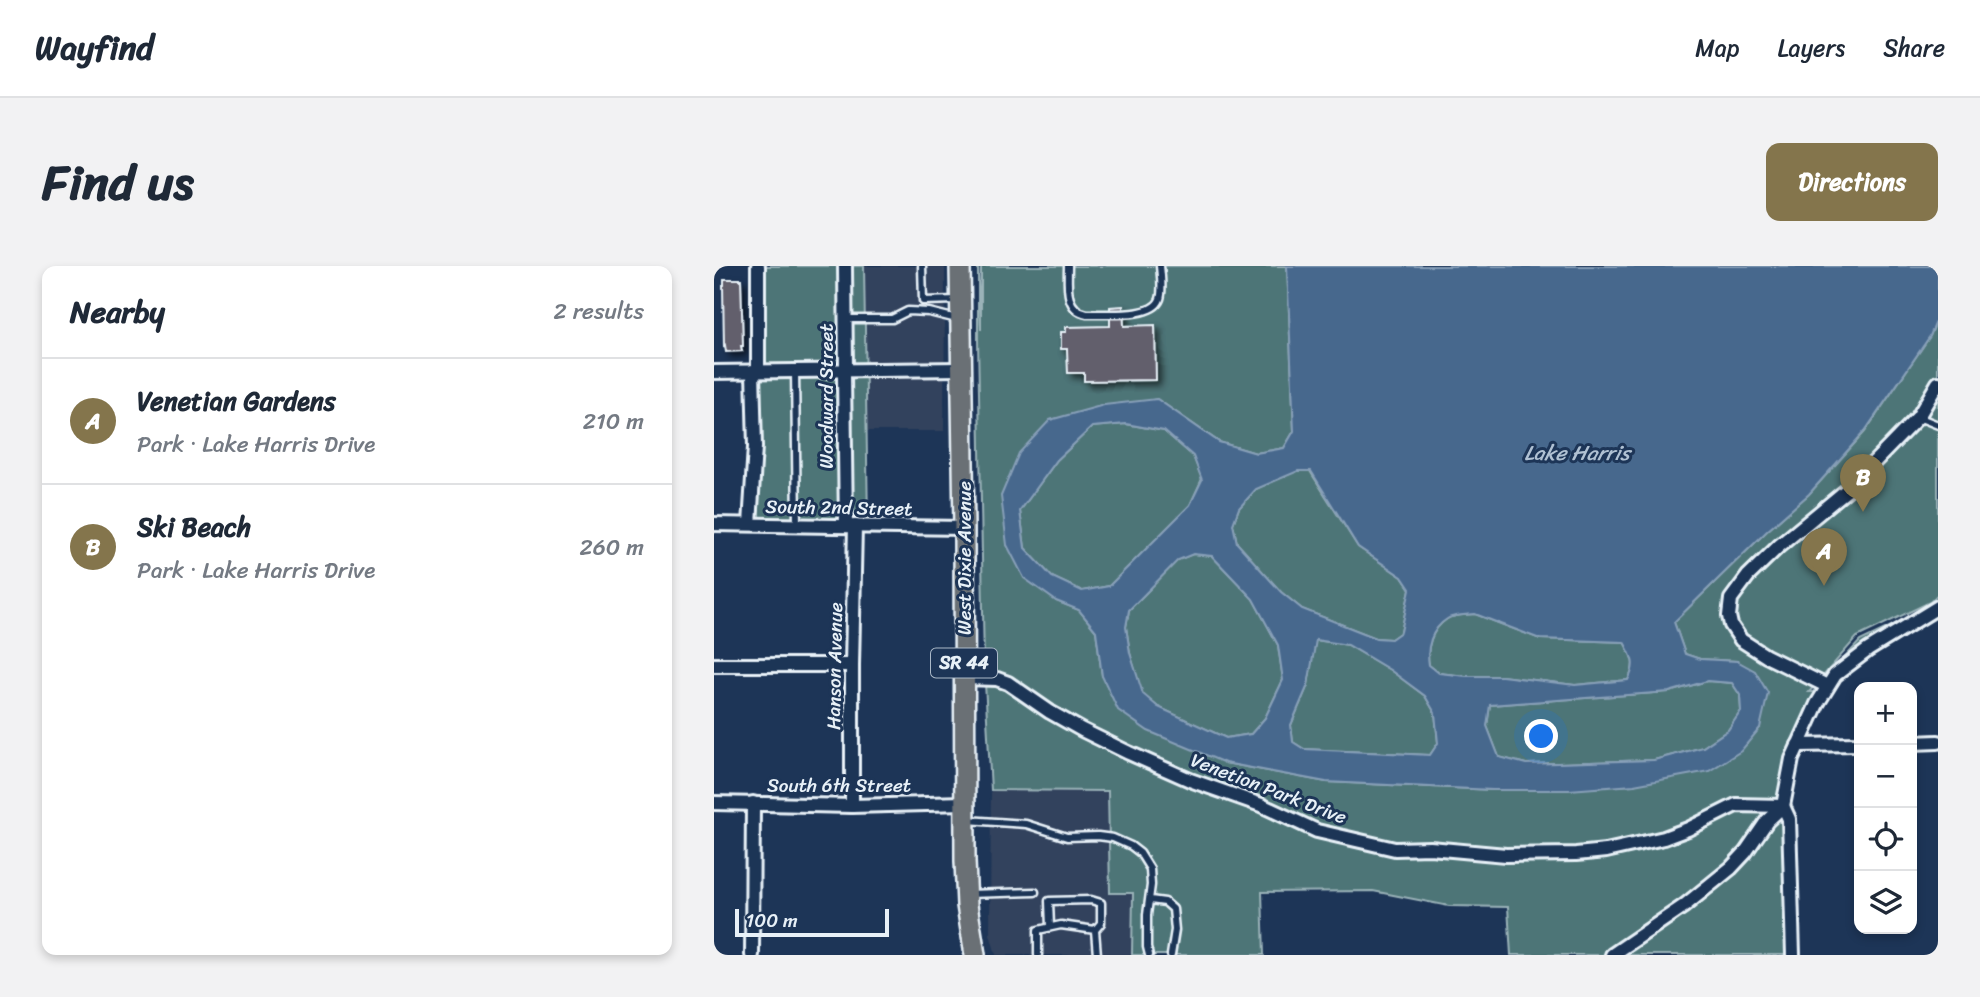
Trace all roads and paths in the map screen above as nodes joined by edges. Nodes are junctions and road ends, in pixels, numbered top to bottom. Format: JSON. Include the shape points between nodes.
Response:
{"nodes":[{"id":1,"x":758,"y":266,"type":"edge"},
{"id":2,"x":845,"y":266,"type":"edge"},
{"id":3,"x":922,"y":266,"type":"edge"},
{"id":4,"x":960,"y":266,"type":"edge"},
{"id":5,"x":1068,"y":266,"type":"edge"},
{"id":6,"x":1160,"y":266,"type":"edge"},
{"id":7,"x":960,"y":310,"type":"junction"},
{"id":8,"x":846,"y":319,"type":"junction"},
{"id":9,"x":961,"y":369,"type":"junction"},
{"id":10,"x":846,"y":370,"type":"junction"},
{"id":11,"x":756,"y":371,"type":"junction"},
{"id":12,"x":795,"y":371,"type":"junction"},
{"id":13,"x":714,"y":372,"type":"edge"},
{"id":14,"x":1938,"y":383,"type":"edge"},
{"id":15,"x":1918,"y":417,"type":"junction"},
{"id":16,"x":1938,"y":425,"type":"edge"},
{"id":17,"x":714,"y":524,"type":"edge"},
{"id":18,"x":750,"y":524,"type":"junction"},
{"id":19,"x":797,"y":525,"type":"junction"},
{"id":20,"x":851,"y":526,"type":"junction"},
{"id":21,"x":964,"y":528,"type":"junction"},
{"id":22,"x":1938,"y":607,"type":"edge"},
{"id":23,"x":714,"y":665,"type":"edge"},
{"id":24,"x":852,"y":665,"type":"junction"},
{"id":25,"x":964,"y":678,"type":"junction"},
{"id":26,"x":1827,"y":686,"type":"junction"},
{"id":27,"x":1938,"y":742,"type":"edge"},
{"id":28,"x":1917,"y":743,"type":"edge"},
{"id":29,"x":1854,"y":744,"type":"edge"},
{"id":30,"x":1798,"y":746,"type":"junction"},
{"id":31,"x":714,"y":803,"type":"edge"},
{"id":32,"x":753,"y":803,"type":"junction"},
{"id":33,"x":852,"y":806,"type":"junction"},
{"id":34,"x":1783,"y":806,"type":"junction"},
{"id":35,"x":964,"y":811,"type":"junction"},
{"id":36,"x":1035,"y":891,"type":"dead end"},
{"id":37,"x":966,"y":894,"type":"junction"},
{"id":38,"x":1150,"y":900,"type":"junction"},
{"id":39,"x":1050,"y":927,"type":"junction"},
{"id":40,"x":1095,"y":930,"type":"junction"},
{"id":41,"x":752,"y":955,"type":"edge"},
{"id":42,"x":975,"y":955,"type":"edge"},
{"id":43,"x":1038,"y":955,"type":"edge"},
{"id":44,"x":1097,"y":955,"type":"edge"},
{"id":45,"x":1149,"y":955,"type":"edge"},
{"id":46,"x":1171,"y":955,"type":"edge"},
{"id":47,"x":1612,"y":955,"type":"edge"},
{"id":48,"x":1793,"y":955,"type":"edge"}],
"edges":[{"from":1,"to":11,"type":"street"},
{"from":2,"to":8,"type":"street","name":"Woodward Street"},
{"from":3,"to":7,"type":"lane","via":[[923,300]]},
{"from":4,"to":7,"type":"main road","number":"SR 44"},
{"from":5,"to":6,"type":"lane","via":[[1072,305],[1087,314],[1153,308],[1160,299]]},
{"from":7,"to":8,"type":"lane","via":[[908,311],[892,319]]},
{"from":7,"to":9,"type":"main road","number":"SR 44"},
{"from":8,"to":10,"type":"street","name":"Woodward Street"},
{"from":9,"to":10,"type":"street"},
{"from":9,"to":21,"type":"main road","name":"West Dixie Avenue","number":"SR 44"},
{"from":10,"to":12,"type":"street"},
{"from":10,"to":20,"type":"street","name":"Woodward Street","via":[[844,425]]},
{"from":11,"to":12,"type":"street"},
{"from":11,"to":13,"type":"street"},
{"from":11,"to":18,"type":"street"},
{"from":12,"to":19,"type":"lane"},
{"from":14,"to":15,"type":"street"},
{"from":15,"to":16,"type":"lane"},
{"from":15,"to":26,"type":"street","via":[[1848,489],[1748,576],[1731,599],[1731,625],[1741,640]]},
{"from":17,"to":18,"type":"street","name":"South 2nd Street"},
{"from":18,"to":19,"type":"street","name":"South 2nd Street"},
{"from":19,"to":20,"type":"street","name":"South 2nd Street"},
{"from":20,"to":21,"type":"street","name":"South 2nd Street"},
{"from":20,"to":24,"type":"street","name":"Hanson Avenue"},
{"from":21,"to":25,"type":"main road","name":"West Dixie Avenue","number":"SR 44"},
{"from":22,"to":26,"type":"street","via":[[1844,667]]},
{"from":23,"to":24,"type":"street"},
{"from":24,"to":33,"type":"street","name":"Hanson Avenue"},
{"from":25,"to":34,"type":"street","name":"Venetion Park Drive","via":[[1008,683],[1050,712],[1118,748],[1317,831],[1395,849],[1576,854],[1664,838],[1736,805]]},
{"from":25,"to":35,"type":"main road","name":"West Dixie Avenue","number":"SR 44"},
{"from":26,"to":30,"type":"street"},
{"from":27,"to":28,"type":"street"},
{"from":29,"to":30,"type":"street"},
{"from":30,"to":34,"type":"street"},
{"from":31,"to":32,"type":"street","name":"South 6th Street"},
{"from":32,"to":33,"type":"street","name":"South 6th Street"},
{"from":32,"to":41,"type":"street"},
{"from":33,"to":35,"type":"street","name":"South 6th Street"},
{"from":34,"to":47,"type":"street","via":[[1722,876]]},
{"from":34,"to":48,"type":"street","via":[[1789,820]]},
{"from":35,"to":37,"type":"main road","name":"West Dixie Avenue","number":"SR 44"},
{"from":35,"to":38,"type":"lane","via":[[1067,837],[1113,838],[1131,846],[1150,869]]},
{"from":36,"to":37,"type":"lane"},
{"from":37,"to":42,"type":"main road","name":"West Dixie Avenue","number":"SR 44"},
{"from":38,"to":45,"type":"lane"},
{"from":38,"to":46,"type":"lane","via":[[1165,902],[1172,909]]},
{"from":39,"to":40,"type":"lane"},
{"from":39,"to":40,"type":"lane","via":[[1049,901],[1091,900],[1101,903],[1101,923]]},
{"from":39,"to":43,"type":"lane","via":[[1038,930]]},
{"from":40,"to":44,"type":"lane"}]}
